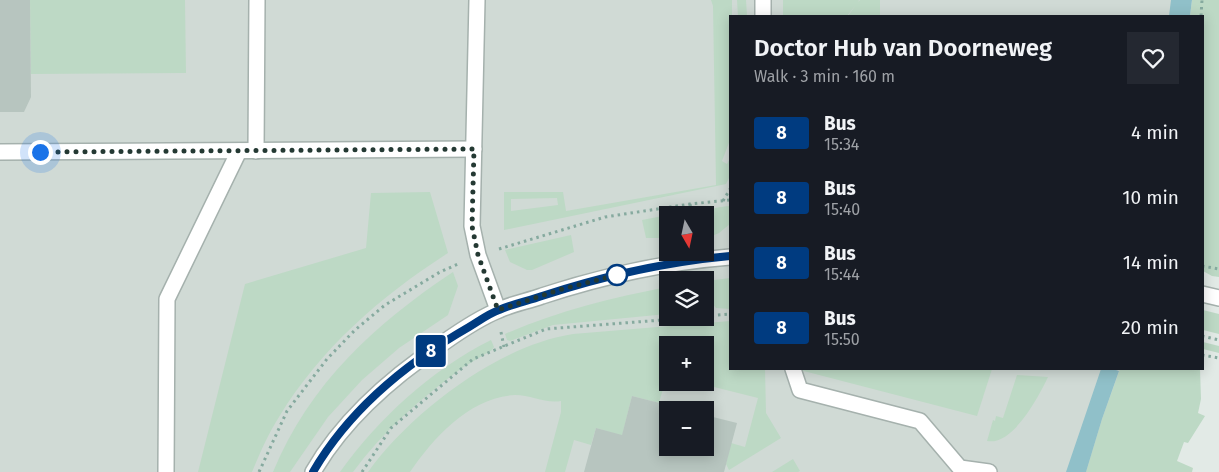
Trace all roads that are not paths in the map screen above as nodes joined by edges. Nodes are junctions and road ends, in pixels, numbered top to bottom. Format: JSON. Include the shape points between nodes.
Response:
{"nodes":[{"id":1,"x":258,"y":0,"type":"edge"},
{"id":2,"x":477,"y":0,"type":"edge"},
{"id":3,"x":763,"y":0,"type":"edge"},
{"id":4,"x":763,"y":15,"type":"edge"},
{"id":5,"x":474,"y":149,"type":"junction"},
{"id":6,"x":240,"y":151,"type":"junction"},
{"id":7,"x":256,"y":151,"type":"junction"},
{"id":8,"x":0,"y":152,"type":"edge"},
{"id":9,"x":729,"y":256,"type":"edge"},
{"id":10,"x":1204,"y":294,"type":"edge"},
{"id":11,"x":1219,"y":298,"type":"edge"},
{"id":12,"x":498,"y":310,"type":"junction"},
{"id":13,"x":793,"y":370,"type":"edge"},
{"id":14,"x":166,"y":472,"type":"edge"},
{"id":15,"x":313,"y":472,"type":"edge"},
{"id":16,"x":989,"y":472,"type":"edge"}],
"edges":[{"from":1,"to":7,"type":"street"},
{"from":2,"to":5,"type":"street"},
{"from":3,"to":4,"type":"street"},
{"from":5,"to":7,"type":"street"},
{"from":5,"to":12,"type":"street","via":[[472,226],[478,255]]},
{"from":6,"to":7,"type":"street"},
{"from":6,"to":8,"type":"street"},
{"from":6,"to":14,"type":"street","via":[[167,299]]},
{"from":9,"to":12,"type":"street","via":[[611,276]]},
{"from":10,"to":11,"type":"street"},
{"from":12,"to":15,"type":"street","via":[[410,366],[371,399],[326,450]]},
{"from":13,"to":16,"type":"street","via":[[800,390],[920,422],[960,468]]}]}
